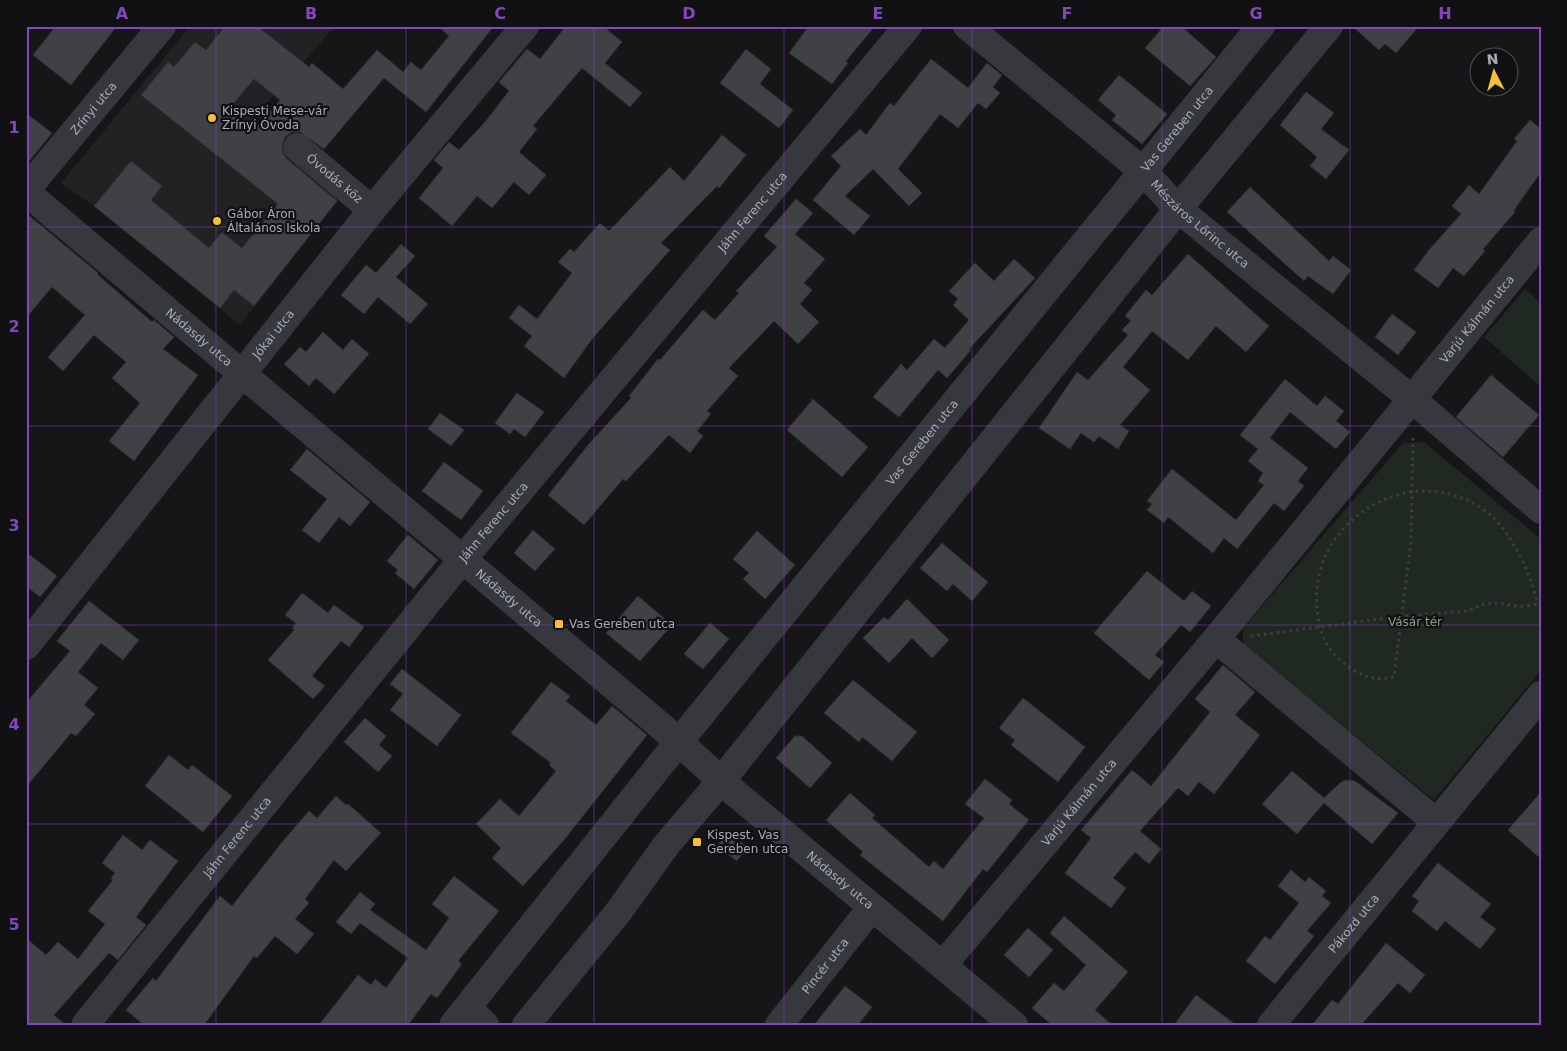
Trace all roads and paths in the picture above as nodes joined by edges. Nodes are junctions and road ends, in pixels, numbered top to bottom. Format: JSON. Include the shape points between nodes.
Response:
{"nodes":[{"id":1,"x":162,"y":26,"type":"edge"},
{"id":2,"x":525,"y":26,"type":"edge"},
{"id":3,"x":908,"y":26,"type":"edge"},
{"id":4,"x":968,"y":26,"type":"edge"},
{"id":5,"x":1261,"y":26,"type":"edge"},
{"id":6,"x":1329,"y":26,"type":"edge"},
{"id":7,"x":297,"y":148,"type":"dead end"},
{"id":8,"x":1144,"y":172,"type":"junction"},
{"id":9,"x":26,"y":191,"type":"edge"},
{"id":10,"x":372,"y":210,"type":"junction"},
{"id":11,"x":1178,"y":210,"type":"junction"},
{"id":12,"x":1541,"y":240,"type":"edge"},
{"id":13,"x":243,"y":376,"type":"junction"},
{"id":14,"x":1413,"y":400,"type":"junction"},
{"id":15,"x":1412,"y":491,"type":"junction"},
{"id":16,"x":1541,"y":510,"type":"edge"},
{"id":17,"x":462,"y":560,"type":"junction"},
{"id":18,"x":1539,"y":604,"type":"edge"},
{"id":19,"x":1403,"y":616,"type":"junction"},
{"id":20,"x":1318,"y":628,"type":"junction"},
{"id":21,"x":1216,"y":639,"type":"junction"},
{"id":22,"x":26,"y":646,"type":"edge"},
{"id":23,"x":1541,"y":695,"type":"edge"},
{"id":24,"x":680,"y":742,"type":"junction"},
{"id":25,"x":721,"y":781,"type":"junction"},
{"id":26,"x":1436,"y":822,"type":"junction"},
{"id":27,"x":872,"y":907,"type":"junction"},
{"id":28,"x":943,"y":965,"type":"junction"},
{"id":29,"x":469,"y":1019,"type":"edge"},
{"id":30,"x":85,"y":1025,"type":"edge"},
{"id":31,"x":526,"y":1025,"type":"edge"},
{"id":32,"x":779,"y":1025,"type":"edge"},
{"id":33,"x":1014,"y":1025,"type":"edge"},
{"id":34,"x":1271,"y":1025,"type":"edge"}],
"edges":[{"from":1,"to":9,"type":"street","name":"Zrínyi utca"},
{"from":2,"to":10,"type":"street","name":"Jókai utca"},
{"from":3,"to":17,"type":"street","name":"Jáhn Ferenc utca"},
{"from":4,"to":8,"type":"street","name":"Mészáros Lőrinc utca"},
{"from":5,"to":8,"type":"street","name":"Vas Gereben utca"},
{"from":6,"to":11,"type":"street"},
{"from":7,"to":10,"type":"street","name":"Óvodás köz"},
{"from":8,"to":11,"type":"street","name":"Mészáros Lőrinc utca"},
{"from":8,"to":24,"type":"street","name":"Vas Gereben utca"},
{"from":9,"to":13,"type":"street","name":"Nádasdy utca"},
{"from":10,"to":13,"type":"street","name":"Jókai utca"},
{"from":11,"to":14,"type":"street","name":"Mészáros Lőrinc utca"},
{"from":11,"to":25,"type":"street"},
{"from":12,"to":14,"type":"street","name":"Varjú Kálmán utca"},
{"from":13,"to":17,"type":"street","name":"Nádasdy utca"},
{"from":13,"to":22,"type":"street","name":"Jókai utca"},
{"from":14,"to":15,"type":"path"},
{"from":14,"to":16,"type":"street"},
{"from":14,"to":21,"type":"street"},
{"from":15,"to":18,"type":"path","via":[[1444,491],[1485,511],[1501,527],[1526,567]]},
{"from":15,"to":19,"type":"path","via":[[1411,542]]},
{"from":15,"to":20,"type":"path","via":[[1392,496],[1370,508],[1347,525],[1334,541],[1317,581]]},
{"from":17,"to":24,"type":"street","name":"Nádasdy utca"},
{"from":17,"to":30,"type":"street","name":"Jáhn Ferenc utca"},
{"from":18,"to":19,"type":"path","via":[[1518,606],[1492,601],[1469,612]]},
{"from":19,"to":20,"type":"path"},
{"from":19,"to":20,"type":"path","via":[[1394,677],[1384,679],[1372,680],[1346,666],[1328,647]]},
{"from":20,"to":21,"type":"path"},
{"from":21,"to":26,"type":"street"},
{"from":21,"to":28,"type":"street","name":"Varjú Kálmán utca"},
{"from":23,"to":26,"type":"street"},
{"from":24,"to":25,"type":"street","name":"Nádasdy utca"},
{"from":24,"to":29,"type":"street","name":"Vas Gereben utca"},
{"from":25,"to":27,"type":"street","name":"Nádasdy utca"},
{"from":25,"to":31,"type":"street"},
{"from":26,"to":34,"type":"street","name":"Pákozd utca"},
{"from":27,"to":28,"type":"street","name":"Nádasdy utca"},
{"from":27,"to":32,"type":"street","name":"Pincér utca"},
{"from":28,"to":33,"type":"street","name":"Nádasdy utca"}]}
